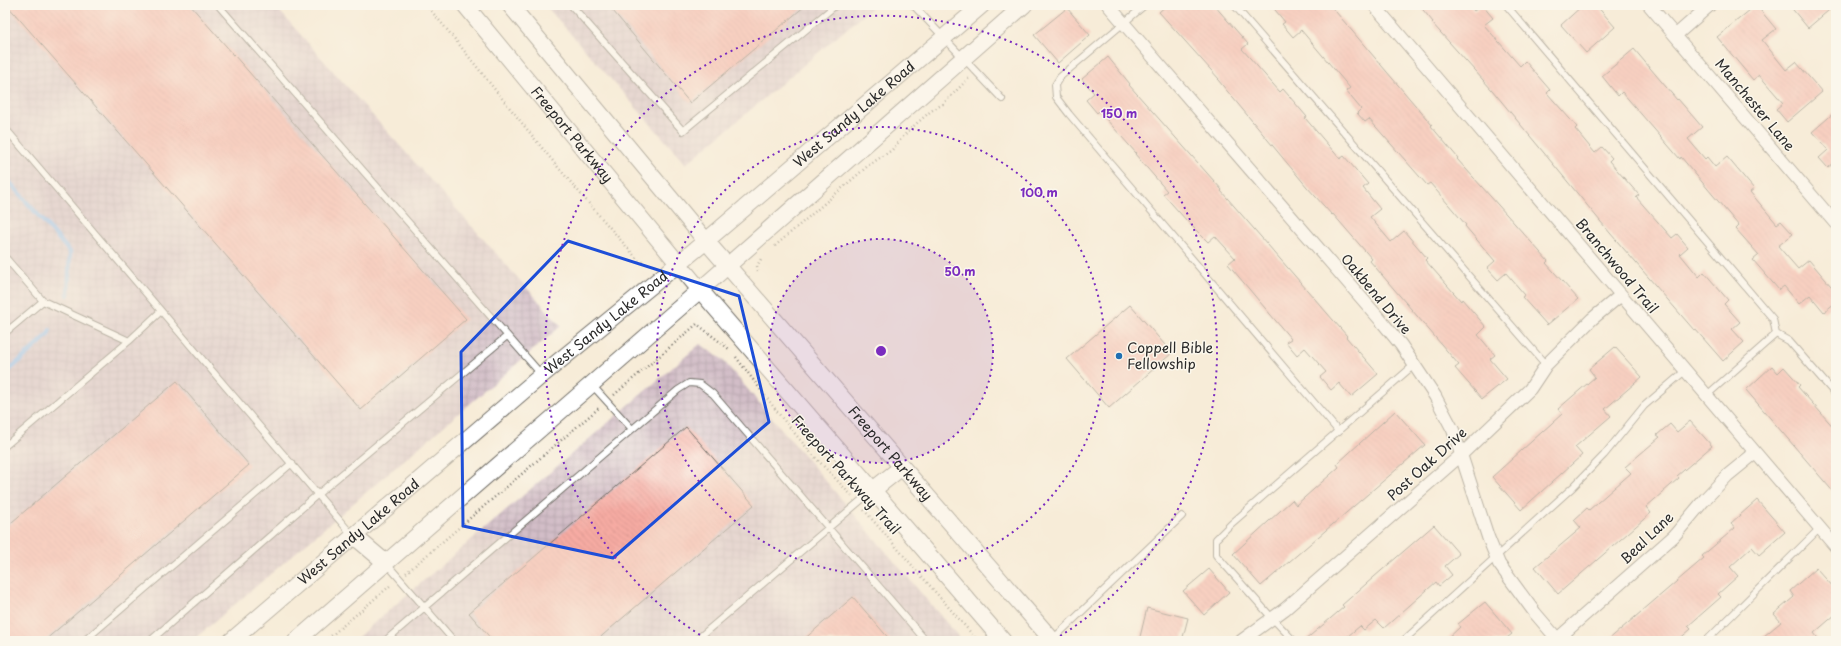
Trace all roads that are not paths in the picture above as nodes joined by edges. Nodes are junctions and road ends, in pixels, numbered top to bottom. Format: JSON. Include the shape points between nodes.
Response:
{"nodes":[{"id":1,"x":218,"y":5,"type":"edge"},
{"id":2,"x":510,"y":5,"type":"edge"},
{"id":3,"x":571,"y":5,"type":"edge"},
{"id":4,"x":836,"y":5,"type":"edge"},
{"id":5,"x":913,"y":5,"type":"edge"},
{"id":6,"x":982,"y":5,"type":"edge"},
{"id":7,"x":1024,"y":5,"type":"edge"},
{"id":8,"x":1108,"y":5,"type":"edge"},
{"id":9,"x":1145,"y":5,"type":"edge"},
{"id":10,"x":1234,"y":5,"type":"edge"},
{"id":11,"x":1374,"y":5,"type":"edge"},
{"id":12,"x":1506,"y":5,"type":"edge"},
{"id":13,"x":1649,"y":5,"type":"edge"},
{"id":14,"x":1710,"y":5,"type":"edge"},
{"id":15,"x":468,"y":6,"type":"edge"},
{"id":16,"x":1124,"y":24,"type":"junction"},
{"id":17,"x":1676,"y":36,"type":"junction"},
{"id":18,"x":943,"y":38,"type":"junction"},
{"id":19,"x":963,"y":58,"type":"junction"},
{"id":20,"x":1002,"y":99,"type":"dead end"},
{"id":21,"x":5,"y":128,"type":"edge"},
{"id":22,"x":1836,"y":224,"type":"edge"},
{"id":23,"x":706,"y":241,"type":"junction"},
{"id":24,"x":5,"y":257,"type":"edge"},
{"id":25,"x":678,"y":264,"type":"junction"},
{"id":26,"x":727,"y":266,"type":"junction"},
{"id":27,"x":700,"y":290,"type":"junction"},
{"id":28,"x":1621,"y":295,"type":"junction"},
{"id":29,"x":43,"y":301,"type":"junction"},
{"id":30,"x":161,"y":311,"type":"junction"},
{"id":31,"x":5,"y":333,"type":"edge"},
{"id":32,"x":1776,"y":334,"type":"junction"},
{"id":33,"x":507,"y":336,"type":"junction"},
{"id":34,"x":128,"y":341,"type":"junction"},
{"id":35,"x":1414,"y":365,"type":"junction"},
{"id":36,"x":1546,"y":365,"type":"junction"},
{"id":37,"x":1686,"y":370,"type":"junction"},
{"id":38,"x":542,"y":375,"type":"junction"},
{"id":39,"x":591,"y":384,"type":"junction"},
{"id":40,"x":1707,"y":395,"type":"junction"},
{"id":41,"x":1836,"y":395,"type":"edge"},
{"id":42,"x":632,"y":429,"type":"junction"},
{"id":43,"x":1339,"y":432,"type":"junction"},
{"id":44,"x":5,"y":446,"type":"edge"},
{"id":45,"x":1755,"y":453,"type":"junction"},
{"id":46,"x":1461,"y":455,"type":"junction"},
{"id":47,"x":292,"y":464,"type":"junction"},
{"id":48,"x":902,"y":467,"type":"junction"},
{"id":49,"x":873,"y":490,"type":"junction"},
{"id":50,"x":318,"y":494,"type":"junction"},
{"id":51,"x":1182,"y":516,"type":"dead end"},
{"id":52,"x":828,"y":527,"type":"junction"},
{"id":53,"x":1819,"y":529,"type":"junction"},
{"id":54,"x":354,"y":536,"type":"junction"},
{"id":55,"x":1836,"y":547,"type":"edge"},
{"id":56,"x":1496,"y":556,"type":"junction"},
{"id":57,"x":386,"y":563,"type":"junction"},
{"id":58,"x":424,"y":607,"type":"junction"},
{"id":59,"x":1272,"y":618,"type":"junction"},
{"id":60,"x":1557,"y":640,"type":"edge"},
{"id":61,"x":84,"y":641,"type":"edge"},
{"id":62,"x":150,"y":641,"type":"edge"},
{"id":63,"x":231,"y":641,"type":"edge"},
{"id":64,"x":296,"y":641,"type":"edge"},
{"id":65,"x":385,"y":641,"type":"edge"},
{"id":66,"x":454,"y":641,"type":"edge"},
{"id":67,"x":695,"y":641,"type":"edge"},
{"id":68,"x":926,"y":641,"type":"edge"},
{"id":69,"x":1003,"y":641,"type":"edge"},
{"id":70,"x":1052,"y":641,"type":"edge"},
{"id":71,"x":1241,"y":641,"type":"edge"},
{"id":72,"x":1294,"y":641,"type":"edge"},
{"id":73,"x":1403,"y":641,"type":"edge"},
{"id":74,"x":1706,"y":641,"type":"edge"}],
"edges":[{"from":1,"to":33,"type":"lane"},
{"from":2,"to":23,"type":"main road"},
{"from":3,"to":4,"type":"lane","via":[[683,131]]},
{"from":5,"to":18,"type":"lane"},
{"from":6,"to":18,"type":"main road","name":"West Sandy Lake Road"},
{"from":7,"to":19,"type":"main road"},
{"from":8,"to":16,"type":"street","name":"Oakbend Drive"},
{"from":9,"to":16,"type":"lane"},
{"from":10,"to":36,"type":"lane"},
{"from":11,"to":28,"type":"street","name":"Branchwood Trail"},
{"from":12,"to":32,"type":"lane","via":[[1773,318]]},
{"from":13,"to":17,"type":"street","name":"Manchester Lane"},
{"from":14,"to":17,"type":"street"},
{"from":15,"to":25,"type":"main road","name":"Freeport Parkway"},
{"from":16,"to":35,"type":"street","name":"Oakbend Drive","via":[[1383,323]]},
{"from":16,"to":43,"type":"lane","via":[[1060,78],[1055,85],[1056,97]]},
{"from":17,"to":22,"type":"street","name":"Manchester Lane"},
{"from":18,"to":19,"type":"lane"},
{"from":18,"to":23,"type":"main road","name":"West Sandy Lake Road"},
{"from":19,"to":20,"type":"lane"},
{"from":19,"to":26,"type":"main road"},
{"from":21,"to":30,"type":"lane"},
{"from":23,"to":25,"type":"main road","name":"West Sandy Lake Road"},
{"from":23,"to":26,"type":"main road","name":"Freeport Parkway"},
{"from":24,"to":29,"type":"lane"},
{"from":25,"to":27,"type":"main road","name":"Freeport Parkway"},
{"from":25,"to":38,"type":"main road","name":"West Sandy Lake Road"},
{"from":26,"to":27,"type":"main road"},
{"from":26,"to":48,"type":"main road","name":"Freeport Parkway"},
{"from":27,"to":39,"type":"main road"},
{"from":27,"to":49,"type":"main road"},
{"from":28,"to":36,"type":"street","name":"Post Oak Drive","via":[[1592,319]]},
{"from":28,"to":37,"type":"street","name":"Branchwood Trail"},
{"from":29,"to":31,"type":"lane"},
{"from":29,"to":34,"type":"lane"},
{"from":30,"to":34,"type":"lane"},
{"from":30,"to":47,"type":"lane"},
{"from":32,"to":40,"type":"lane"},
{"from":32,"to":41,"type":"lane","via":[[1789,341]]},
{"from":33,"to":38,"type":"lane"},
{"from":33,"to":50,"type":"lane"},
{"from":34,"to":44,"type":"lane"},
{"from":35,"to":43,"type":"lane"},
{"from":35,"to":46,"type":"street","name":"Oakbend Drive","via":[[1435,396],[1453,430]]},
{"from":36,"to":46,"type":"street","name":"Post Oak Drive","via":[[1530,388]]},
{"from":37,"to":40,"type":"street","name":"Branchwood Trail"},
{"from":37,"to":56,"type":"lane","via":[[1644,406],[1574,487]]},
{"from":38,"to":54,"type":"main road","name":"West Sandy Lake Road"},
{"from":39,"to":42,"type":"lane"},
{"from":39,"to":57,"type":"main road"},
{"from":40,"to":45,"type":"street","name":"Branchwood Trail"},
{"from":42,"to":52,"type":"lane","via":[[678,390],[689,383],[700,384],[713,394]]},
{"from":42,"to":58,"type":"lane"},
{"from":43,"to":59,"type":"lane","via":[[1216,539],[1216,555]]},
{"from":45,"to":53,"type":"street","name":"Branchwood Trail"},
{"from":45,"to":60,"type":"street","name":"Beal Lane","via":[[1705,499],[1674,536]]},
{"from":46,"to":56,"type":"street","name":"Oakbend Drive"},
{"from":46,"to":59,"type":"street","name":"Post Oak Drive"},
{"from":47,"to":50,"type":"lane"},
{"from":47,"to":61,"type":"lane"},
{"from":48,"to":49,"type":"main road"},
{"from":48,"to":70,"type":"main road","name":"Freeport Parkway"},
{"from":49,"to":52,"type":"lane"},
{"from":49,"to":69,"type":"main road"},
{"from":50,"to":54,"type":"lane"},
{"from":50,"to":62,"type":"lane"},
{"from":51,"to":70,"type":"lane"},
{"from":52,"to":67,"type":"lane"},
{"from":52,"to":68,"type":"lane"},
{"from":53,"to":55,"type":"street","name":"Branchwood Trail"},
{"from":53,"to":74,"type":"lane"},
{"from":54,"to":57,"type":"main road"},
{"from":54,"to":63,"type":"main road","name":"West Sandy Lake Road"},
{"from":56,"to":60,"type":"street","name":"Oakbend Drive","via":[[1534,613]]},
{"from":56,"to":73,"type":"lane"},
{"from":57,"to":58,"type":"lane"},
{"from":57,"to":64,"type":"main road"},
{"from":58,"to":65,"type":"lane"},
{"from":58,"to":66,"type":"lane"},
{"from":59,"to":71,"type":"street","name":"Post Oak Drive"},
{"from":59,"to":72,"type":"lane"}]}
